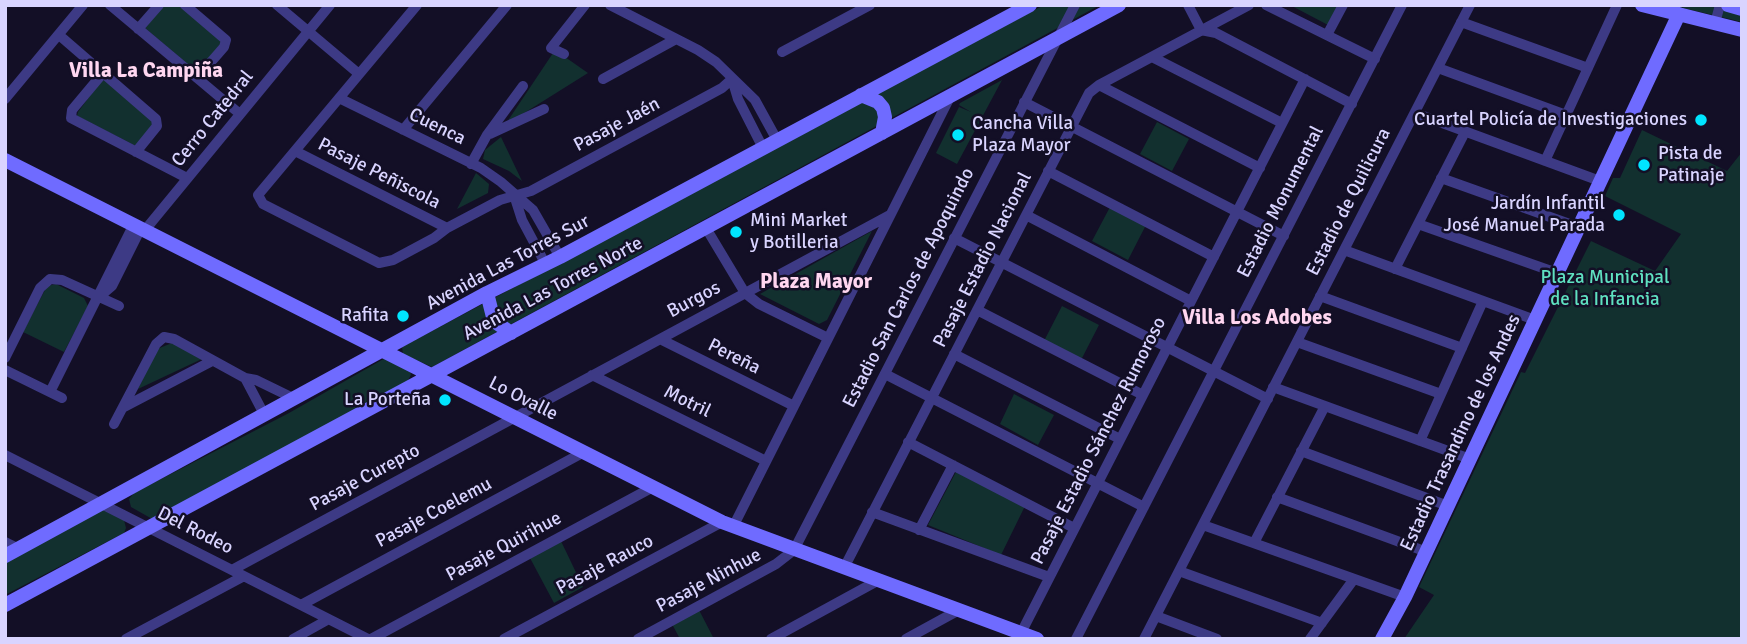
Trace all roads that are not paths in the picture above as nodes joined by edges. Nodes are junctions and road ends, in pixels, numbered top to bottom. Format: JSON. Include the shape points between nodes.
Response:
{"nodes":[{"id":1,"x":83,"y":5,"type":"edge"},
{"id":2,"x":110,"y":5,"type":"edge"},
{"id":3,"x":159,"y":5,"type":"edge"},
{"id":4,"x":186,"y":5,"type":"edge"},
{"id":5,"x":277,"y":5,"type":"edge"},
{"id":6,"x":330,"y":5,"type":"edge"},
{"id":7,"x":416,"y":5,"type":"edge"},
{"id":8,"x":507,"y":5,"type":"edge"},
{"id":9,"x":585,"y":5,"type":"edge"},
{"id":10,"x":610,"y":5,"type":"edge"},
{"id":11,"x":870,"y":5,"type":"edge"},
{"id":12,"x":1075,"y":5,"type":"edge"},
{"id":13,"x":1119,"y":5,"type":"edge"},
{"id":14,"x":1188,"y":5,"type":"edge"},
{"id":15,"x":1249,"y":5,"type":"edge"},
{"id":16,"x":1266,"y":5,"type":"edge"},
{"id":17,"x":1343,"y":5,"type":"edge"},
{"id":18,"x":1402,"y":5,"type":"edge"},
{"id":19,"x":1470,"y":5,"type":"edge"},
{"id":20,"x":1617,"y":5,"type":"edge"},
{"id":21,"x":1642,"y":5,"type":"edge"},
{"id":22,"x":1720,"y":5,"type":"edge"},
{"id":23,"x":1728,"y":5,"type":"edge"},
{"id":24,"x":1024,"y":7,"type":"edge"},
{"id":25,"x":1742,"y":9,"type":"edge"},
{"id":26,"x":1679,"y":14,"type":"junction"},
{"id":27,"x":1461,"y":22,"type":"junction"},
{"id":28,"x":1715,"y":23,"type":"junction"},
{"id":29,"x":138,"y":29,"type":"junction"},
{"id":30,"x":1202,"y":30,"type":"junction"},
{"id":31,"x":1742,"y":30,"type":"edge"},
{"id":32,"x":308,"y":31,"type":"junction"},
{"id":33,"x":59,"y":35,"type":"junction"},
{"id":34,"x":1327,"y":35,"type":"junction"},
{"id":35,"x":676,"y":39,"type":"junction"},
{"id":36,"x":1057,"y":39,"type":"junction"},
{"id":37,"x":782,"y":52,"type":"dead end"},
{"id":38,"x":564,"y":54,"type":"dead end"},
{"id":39,"x":1152,"y":57,"type":"junction"},
{"id":40,"x":1374,"y":59,"type":"junction"},
{"id":41,"x":1438,"y":68,"type":"junction"},
{"id":42,"x":1588,"y":68,"type":"junction"},
{"id":43,"x":103,"y":73,"type":"junction"},
{"id":44,"x":359,"y":74,"type":"junction"},
{"id":45,"x":197,"y":78,"type":"junction"},
{"id":46,"x":603,"y":79,"type":"dead end"},
{"id":47,"x":732,"y":79,"type":"junction"},
{"id":48,"x":1305,"y":79,"type":"junction"},
{"id":49,"x":1099,"y":85,"type":"junction"},
{"id":50,"x":523,"y":86,"type":"dead end"},
{"id":51,"x":861,"y":95,"type":"junction"},
{"id":52,"x":951,"y":97,"type":"junction"},
{"id":53,"x":339,"y":98,"type":"junction"},
{"id":54,"x":5,"y":99,"type":"edge"},
{"id":55,"x":755,"y":100,"type":"junction"},
{"id":56,"x":1024,"y":102,"type":"junction"},
{"id":57,"x":1352,"y":104,"type":"junction"},
{"id":58,"x":742,"y":106,"type":"junction"},
{"id":59,"x":544,"y":109,"type":"dead end"},
{"id":60,"x":1415,"y":113,"type":"junction"},
{"id":61,"x":240,"y":114,"type":"junction"},
{"id":62,"x":1566,"y":115,"type":"junction"},
{"id":63,"x":1282,"y":123,"type":"junction"},
{"id":64,"x":1071,"y":127,"type":"junction"},
{"id":65,"x":403,"y":130,"type":"junction"},
{"id":66,"x":1465,"y":132,"type":"junction"},
{"id":67,"x":883,"y":133,"type":"junction"},
{"id":68,"x":487,"y":135,"type":"junction"},
{"id":69,"x":777,"y":140,"type":"junction"},
{"id":70,"x":764,"y":148,"type":"junction"},
{"id":71,"x":295,"y":151,"type":"junction"},
{"id":72,"x":136,"y":152,"type":"junction"},
{"id":73,"x":5,"y":160,"type":"edge"},
{"id":74,"x":1545,"y":161,"type":"junction"},
{"id":75,"x":471,"y":164,"type":"junction"},
{"id":76,"x":1259,"y":167,"type":"junction"},
{"id":77,"x":1048,"y":171,"type":"junction"},
{"id":78,"x":1441,"y":177,"type":"junction"},
{"id":79,"x":187,"y":178,"type":"junction"},
{"id":80,"x":1600,"y":181,"type":"junction"},
{"id":81,"x":514,"y":195,"type":"junction"},
{"id":82,"x":1237,"y":212,"type":"junction"},
{"id":83,"x":890,"y":215,"type":"junction"},
{"id":84,"x":1026,"y":215,"type":"junction"},
{"id":85,"x":1418,"y":223,"type":"junction"},
{"id":86,"x":140,"y":228,"type":"junction"},
{"id":87,"x":447,"y":228,"type":"junction"},
{"id":88,"x":706,"y":228,"type":"junction"},
{"id":89,"x":1578,"y":228,"type":"junction"},
{"id":90,"x":1284,"y":236,"type":"junction"},
{"id":91,"x":954,"y":238,"type":"junction"},
{"id":92,"x":1344,"y":250,"type":"junction"},
{"id":93,"x":560,"y":257,"type":"junction"},
{"id":94,"x":1214,"y":257,"type":"junction"},
{"id":95,"x":1001,"y":262,"type":"junction"},
{"id":96,"x":546,"y":265,"type":"junction"},
{"id":97,"x":1395,"y":269,"type":"junction"},
{"id":98,"x":1557,"y":273,"type":"junction"},
{"id":99,"x":487,"y":293,"type":"junction"},
{"id":100,"x":745,"y":293,"type":"junction"},
{"id":101,"x":1320,"y":296,"type":"junction"},
{"id":102,"x":98,"y":298,"type":"junction"},
{"id":103,"x":1191,"y":301,"type":"junction"},
{"id":104,"x":1483,"y":301,"type":"junction"},
{"id":105,"x":118,"y":306,"type":"dead end"},
{"id":106,"x":977,"y":310,"type":"junction"},
{"id":107,"x":1535,"y":320,"type":"junction"},
{"id":108,"x":511,"y":333,"type":"junction"},
{"id":109,"x":828,"y":338,"type":"junction"},
{"id":110,"x":660,"y":339,"type":"junction"},
{"id":111,"x":1297,"y":342,"type":"junction"},
{"id":112,"x":1167,"y":348,"type":"junction"},
{"id":113,"x":1462,"y":348,"type":"junction"},
{"id":114,"x":385,"y":351,"type":"junction"},
{"id":115,"x":954,"y":354,"type":"junction"},
{"id":116,"x":5,"y":358,"type":"edge"},
{"id":117,"x":212,"y":361,"type":"junction"},
{"id":118,"x":5,"y":370,"type":"edge"},
{"id":119,"x":1214,"y":371,"type":"junction"},
{"id":120,"x":885,"y":374,"type":"junction"},
{"id":121,"x":433,"y":375,"type":"junction"},
{"id":122,"x":592,"y":375,"type":"junction"},
{"id":123,"x":245,"y":378,"type":"junction"},
{"id":124,"x":1273,"y":387,"type":"junction"},
{"id":125,"x":50,"y":392,"type":"junction"},
{"id":126,"x":1441,"y":394,"type":"junction"},
{"id":127,"x":1143,"y":395,"type":"junction"},
{"id":128,"x":62,"y":398,"type":"dead end"},
{"id":129,"x":931,"y":398,"type":"junction"},
{"id":130,"x":296,"y":399,"type":"junction"},
{"id":131,"x":1268,"y":399,"type":"junction"},
{"id":132,"x":794,"y":406,"type":"junction"},
{"id":133,"x":1325,"y":406,"type":"junction"},
{"id":134,"x":123,"y":407,"type":"junction"},
{"id":135,"x":265,"y":416,"type":"junction"},
{"id":136,"x":515,"y":416,"type":"junction"},
{"id":137,"x":114,"y":424,"type":"dead end"},
{"id":138,"x":1120,"y":439,"type":"junction"},
{"id":139,"x":1420,"y":441,"type":"junction"},
{"id":140,"x":908,"y":442,"type":"junction"},
{"id":141,"x":584,"y":452,"type":"junction"},
{"id":142,"x":1301,"y":452,"type":"junction"},
{"id":143,"x":5,"y":455,"type":"edge"},
{"id":144,"x":1470,"y":459,"type":"junction"},
{"id":145,"x":766,"y":461,"type":"junction"},
{"id":146,"x":953,"y":465,"type":"junction"},
{"id":147,"x":1097,"y":483,"type":"junction"},
{"id":148,"x":653,"y":487,"type":"junction"},
{"id":149,"x":1277,"y":497,"type":"junction"},
{"id":150,"x":102,"y":504,"type":"junction"},
{"id":151,"x":1448,"y":506,"type":"junction"},
{"id":152,"x":1144,"y":507,"type":"junction"},
{"id":153,"x":872,"y":512,"type":"junction"},
{"id":154,"x":727,"y":524,"type":"junction"},
{"id":155,"x":1203,"y":525,"type":"junction"},
{"id":156,"x":149,"y":528,"type":"junction"},
{"id":157,"x":1074,"y":528,"type":"junction"},
{"id":158,"x":919,"y":530,"type":"junction"},
{"id":159,"x":1254,"y":543,"type":"junction"},
{"id":160,"x":12,"y":546,"type":"edge"},
{"id":161,"x":794,"y":550,"type":"junction"},
{"id":162,"x":1427,"y":551,"type":"junction"},
{"id":163,"x":5,"y":556,"type":"edge"},
{"id":164,"x":844,"y":568,"type":"junction"},
{"id":165,"x":232,"y":570,"type":"junction"},
{"id":166,"x":1179,"y":571,"type":"junction"},
{"id":167,"x":244,"y":576,"type":"junction"},
{"id":168,"x":1049,"y":577,"type":"junction"},
{"id":169,"x":1354,"y":579,"type":"junction"},
{"id":170,"x":879,"y":580,"type":"junction"},
{"id":171,"x":1405,"y":597,"type":"junction"},
{"id":172,"x":5,"y":605,"type":"edge"},
{"id":173,"x":301,"y":605,"type":"junction"},
{"id":174,"x":959,"y":610,"type":"junction"},
{"id":175,"x":1156,"y":616,"type":"junction"},
{"id":176,"x":329,"y":619,"type":"junction"},
{"id":177,"x":1322,"y":623,"type":"junction"},
{"id":178,"x":1020,"y":633,"type":"junction"},
{"id":179,"x":126,"y":639,"type":"edge"},
{"id":180,"x":293,"y":639,"type":"edge"},
{"id":181,"x":370,"y":639,"type":"edge"},
{"id":182,"x":504,"y":639,"type":"edge"},
{"id":183,"x":638,"y":639,"type":"edge"},
{"id":184,"x":771,"y":639,"type":"edge"},
{"id":185,"x":906,"y":639,"type":"edge"},
{"id":186,"x":1037,"y":639,"type":"edge"},
{"id":187,"x":1076,"y":639,"type":"edge"},
{"id":188,"x":1144,"y":639,"type":"edge"},
{"id":189,"x":1217,"y":639,"type":"edge"},
{"id":190,"x":1310,"y":639,"type":"edge"},
{"id":191,"x":1382,"y":639,"type":"edge"}],
"edges":[{"from":1,"to":33,"type":"street"},
{"from":2,"to":29,"type":"street"},
{"from":3,"to":29,"type":"street"},
{"from":4,"to":45,"type":"street","via":[[226,40]]},
{"from":5,"to":32,"type":"street"},
{"from":6,"to":32,"type":"street","name":"Cerro Catedral"},
{"from":7,"to":44,"type":"street"},
{"from":8,"to":65,"type":"street"},
{"from":9,"to":38,"type":"street","via":[[551,48]]},
{"from":10,"to":35,"type":"street"},
{"from":11,"to":37,"type":"street"},
{"from":12,"to":36,"type":"street","name":"Estadio San Carlos de Apoquindo"},
{"from":13,"to":36,"type":"street","name":"Avenida Las Torres Norte"},
{"from":14,"to":30,"type":"street"},
{"from":15,"to":30,"type":"street","name":"Pasaje Estadio Nacional"},
{"from":16,"to":34,"type":"street"},
{"from":17,"to":34,"type":"street"},
{"from":18,"to":40,"type":"street","name":"Estadio Monumental"},
{"from":19,"to":27,"type":"street","name":"Estadio de Quilicura"},
{"from":20,"to":42,"type":"street"},
{"from":21,"to":26,"type":"street"},
{"from":22,"to":28,"type":"street"},
{"from":23,"to":25,"type":"street"},
{"from":24,"to":51,"type":"street","name":"Avenida Las Torres Sur","via":[[1006,12]]},
{"from":26,"to":28,"type":"street"},
{"from":26,"to":80,"type":"street","name":"Estadio Trasandino de los Andes"},
{"from":27,"to":41,"type":"street","name":"Estadio de Quilicura"},
{"from":27,"to":42,"type":"street"},
{"from":28,"to":31,"type":"street"},
{"from":29,"to":45,"type":"street"},
{"from":30,"to":39,"type":"street","name":"Pasaje Estadio Nacional"},
{"from":30,"to":48,"type":"street"},
{"from":32,"to":44,"type":"street"},
{"from":32,"to":61,"type":"street","name":"Cerro Catedral"},
{"from":33,"to":43,"type":"street"},
{"from":33,"to":54,"type":"street"},
{"from":34,"to":40,"type":"street"},
{"from":35,"to":46,"type":"street"},
{"from":35,"to":47,"type":"street","via":[[707,56]]},
{"from":36,"to":52,"type":"street","name":"Avenida Las Torres Norte"},
{"from":36,"to":56,"type":"street","name":"Estadio San Carlos de Apoquindo"},
{"from":39,"to":49,"type":"street","name":"Pasaje Estadio Nacional"},
{"from":39,"to":63,"type":"street"},
{"from":40,"to":57,"type":"street","name":"Estadio Monumental"},
{"from":41,"to":60,"type":"street","name":"Estadio de Quilicura"},
{"from":41,"to":62,"type":"street"},
{"from":42,"to":62,"type":"street"},
{"from":43,"to":72,"type":"street","via":[[157,121]]},
{"from":43,"to":72,"type":"street","via":[[72,110],[71,118]]},
{"from":44,"to":53,"type":"street"},
{"from":45,"to":61,"type":"street"},
{"from":47,"to":55,"type":"street"},
{"from":47,"to":58,"type":"street"},
{"from":47,"to":81,"type":"street","name":"Pasaje Jaén","via":[[531,191]]},
{"from":48,"to":57,"type":"street"},
{"from":48,"to":63,"type":"street","name":"Pasaje Estadio Sánchez Rumoroso"},
{"from":49,"to":64,"type":"street","name":"Pasaje Estadio Nacional","via":[[1086,97]]},
{"from":49,"to":76,"type":"street"},
{"from":50,"to":68,"type":"street"},
{"from":51,"to":67,"type":"street","via":[[883,108]]},
{"from":51,"to":69,"type":"street","name":"Avenida Las Torres Sur"},
{"from":52,"to":67,"type":"street","name":"Avenida Las Torres Norte"},
{"from":52,"to":83,"type":"street"},
{"from":53,"to":65,"type":"street","name":"Cuenca"},
{"from":53,"to":71,"type":"street"},
{"from":55,"to":58,"type":"street"},
{"from":55,"to":69,"type":"street"},
{"from":56,"to":64,"type":"street"},
{"from":56,"to":91,"type":"street","name":"Estadio San Carlos de Apoquindo"},
{"from":57,"to":90,"type":"street","name":"Estadio Monumental"},
{"from":58,"to":70,"type":"street"},
{"from":59,"to":68,"type":"street"},
{"from":60,"to":66,"type":"street"},
{"from":60,"to":92,"type":"street","name":"Estadio de Quilicura"},
{"from":61,"to":79,"type":"street","name":"Cerro Catedral"},
{"from":62,"to":74,"type":"street"},
{"from":63,"to":76,"type":"street","name":"Pasaje Estadio Sánchez Rumoroso"},
{"from":64,"to":77,"type":"street","name":"Pasaje Estadio Nacional"},
{"from":64,"to":82,"type":"street"},
{"from":65,"to":75,"type":"street","name":"Cuenca"},
{"from":66,"to":74,"type":"street"},
{"from":66,"to":78,"type":"street"},
{"from":67,"to":88,"type":"street","name":"Avenida Las Torres Norte"},
{"from":68,"to":75,"type":"street"},
{"from":69,"to":70,"type":"street","name":"Avenida Las Torres Sur"},
{"from":70,"to":93,"type":"street","name":"Avenida Las Torres Sur"},
{"from":71,"to":87,"type":"street","name":"Pasaje Peñiscola"},
{"from":71,"to":87,"type":"street","name":"Pasaje Jaén","via":[[258,198],[374,261],[384,263]]},
{"from":72,"to":79,"type":"street"},
{"from":73,"to":86,"type":"street","name":"Lo Ovalle"},
{"from":74,"to":80,"type":"street"},
{"from":75,"to":81,"type":"street","name":"Cuenca"},
{"from":76,"to":82,"type":"street","name":"Pasaje Estadio Sánchez Rumoroso"},
{"from":77,"to":84,"type":"street","name":"Pasaje Estadio Nacional"},
{"from":77,"to":94,"type":"street"},
{"from":78,"to":85,"type":"street"},
{"from":78,"to":89,"type":"street"},
{"from":79,"to":86,"type":"street","name":"Cerro Catedral"},
{"from":80,"to":89,"type":"street","name":"Estadio Trasandino de los Andes"},
{"from":81,"to":87,"type":"street","name":"Pasaje Jaén"},
{"from":81,"to":93,"type":"street","name":"Cuenca","via":[[533,210]]},
{"from":81,"to":96,"type":"street"},
{"from":82,"to":90,"type":"street"},
{"from":82,"to":94,"type":"street","name":"Pasaje Estadio Sánchez Rumoroso"},
{"from":83,"to":100,"type":"street","name":"Burgos"},
{"from":83,"to":109,"type":"street"},
{"from":84,"to":95,"type":"street","name":"Pasaje Estadio Nacional"},
{"from":84,"to":103,"type":"street"},
{"from":85,"to":97,"type":"street"},
{"from":85,"to":98,"type":"street"},
{"from":86,"to":102,"type":"street","name":"Cerro Catedral"},
{"from":86,"to":114,"type":"street","name":"Lo Ovalle"},
{"from":88,"to":100,"type":"street"},
{"from":88,"to":108,"type":"street","name":"Avenida Las Torres Norte"},
{"from":89,"to":98,"type":"street","name":"Estadio Trasandino de los Andes"},
{"from":90,"to":119,"type":"street","name":"Estadio Monumental"},
{"from":91,"to":95,"type":"street"},
{"from":91,"to":120,"type":"street","name":"Estadio San Carlos de Apoquindo"},
{"from":92,"to":97,"type":"street"},
{"from":92,"to":101,"type":"street","name":"Estadio de Quilicura"},
{"from":93,"to":96,"type":"street","name":"Avenida Las Torres Sur"},
{"from":94,"to":103,"type":"street","name":"Pasaje Estadio Sánchez Rumoroso"},
{"from":95,"to":106,"type":"street","name":"Pasaje Estadio Nacional"},
{"from":95,"to":112,"type":"street"},
{"from":96,"to":99,"type":"street","name":"Avenida Las Torres Sur"},
{"from":97,"to":104,"type":"street"},
{"from":98,"to":107,"type":"street","name":"Estadio Trasandino de los Andes"},
{"from":99,"to":108,"type":"street","via":[[494,321]]},
{"from":99,"to":114,"type":"street","name":"Avenida Las Torres Sur"},
{"from":100,"to":109,"type":"street"},
{"from":100,"to":110,"type":"street","name":"Burgos"},
{"from":101,"to":111,"type":"street","name":"Estadio de Quilicura"},
{"from":101,"to":113,"type":"street"},
{"from":102,"to":105,"type":"street"},
{"from":102,"to":116,"type":"street","via":[[58,278],[46,281]]},
{"from":102,"to":125,"type":"street","name":"Cerro Catedral"},
{"from":103,"to":112,"type":"street","name":"Pasaje Estadio Sánchez Rumoroso"},
{"from":104,"to":107,"type":"street"},
{"from":104,"to":113,"type":"street"},
{"from":106,"to":115,"type":"street","name":"Pasaje Estadio Nacional"},
{"from":106,"to":127,"type":"street"},
{"from":107,"to":144,"type":"street","name":"Estadio Trasandino de los Andes"},
{"from":108,"to":121,"type":"street","name":"Avenida Las Torres Norte"},
{"from":109,"to":132,"type":"street"},
{"from":110,"to":122,"type":"street","name":"Burgos"},
{"from":110,"to":132,"type":"street","name":"Pereña"},
{"from":111,"to":124,"type":"street","name":"Estadio de Quilicura"},
{"from":111,"to":126,"type":"street"},
{"from":112,"to":119,"type":"street"},
{"from":112,"to":127,"type":"street","name":"Pasaje Estadio Sánchez Rumoroso"},
{"from":113,"to":126,"type":"street"},
{"from":114,"to":121,"type":"street","name":"Lo Ovalle"},
{"from":114,"to":130,"type":"street","name":"Avenida Las Torres Sur"},
{"from":115,"to":129,"type":"street","name":"Pasaje Estadio Nacional"},
{"from":115,"to":138,"type":"street"},
{"from":117,"to":123,"type":"street"},
{"from":117,"to":134,"type":"street"},
{"from":117,"to":134,"type":"street","via":[[171,338],[161,339]]},
{"from":118,"to":125,"type":"street"},
{"from":119,"to":131,"type":"street"},
{"from":119,"to":152,"type":"street","name":"Estadio Monumental"},
{"from":120,"to":129,"type":"street"},
{"from":120,"to":161,"type":"street","name":"Estadio San Carlos de Apoquindo"},
{"from":121,"to":136,"type":"street","name":"Lo Ovalle"},
{"from":121,"to":156,"type":"street","name":"Avenida Las Torres Norte"},
{"from":122,"to":136,"type":"street","name":"Burgos"},
{"from":122,"to":145,"type":"street","name":"Motril"},
{"from":123,"to":130,"type":"street"},
{"from":123,"to":135,"type":"street"},
{"from":124,"to":131,"type":"street","name":"Estadio de Quilicura"},
{"from":124,"to":133,"type":"street"},
{"from":125,"to":128,"type":"street"},
{"from":126,"to":139,"type":"street"},
{"from":127,"to":138,"type":"street","name":"Pasaje Estadio Sánchez Rumoroso"},
{"from":129,"to":140,"type":"street","name":"Pasaje Estadio Nacional"},
{"from":129,"to":147,"type":"street"},
{"from":130,"to":135,"type":"street","name":"Avenida Las Torres Sur"},
{"from":131,"to":155,"type":"street","name":"Estadio de Quilicura"},
{"from":132,"to":145,"type":"street"},
{"from":133,"to":139,"type":"street"},
{"from":133,"to":142,"type":"street"},
{"from":134,"to":137,"type":"street"},
{"from":135,"to":150,"type":"street","name":"Avenida Las Torres Sur"},
{"from":136,"to":141,"type":"street","name":"Lo Ovalle"},
{"from":136,"to":165,"type":"street","name":"Pasaje Curepto"},
{"from":138,"to":147,"type":"street","name":"Pasaje Estadio Sánchez Rumoroso"},
{"from":139,"to":144,"type":"street"},
{"from":140,"to":146,"type":"street"},
{"from":140,"to":153,"type":"street","name":"Pasaje Estadio Nacional"},
{"from":141,"to":148,"type":"street","name":"Lo Ovalle"},
{"from":141,"to":173,"type":"street","name":"Pasaje Coelemu"},
{"from":142,"to":149,"type":"street"},
{"from":142,"to":151,"type":"street"},
{"from":143,"to":150,"type":"street","name":"Del Rodeo"},
{"from":144,"to":151,"type":"street","name":"Estadio Trasandino de los Andes"},
{"from":145,"to":154,"type":"street"},
{"from":146,"to":157,"type":"street"},
{"from":146,"to":158,"type":"street"},
{"from":147,"to":152,"type":"street"},
{"from":147,"to":157,"type":"street","name":"Pasaje Estadio Sánchez Rumoroso"},
{"from":148,"to":154,"type":"street","name":"Lo Ovalle"},
{"from":148,"to":181,"type":"street","name":"Pasaje Quirihue"},
{"from":149,"to":159,"type":"street"},
{"from":149,"to":162,"type":"street"},
{"from":150,"to":156,"type":"street","name":"Del Rodeo"},
{"from":150,"to":160,"type":"street","name":"Avenida Las Torres Sur"},
{"from":151,"to":162,"type":"street","name":"Estadio Trasandino de los Andes"},
{"from":152,"to":187,"type":"street","name":"Estadio Monumental"},
{"from":153,"to":158,"type":"street"},
{"from":153,"to":164,"type":"street","name":"Pasaje Estadio Nacional"},
{"from":154,"to":161,"type":"street","name":"Lo Ovalle"},
{"from":154,"to":182,"type":"street","name":"Pasaje Rauco"},
{"from":155,"to":159,"type":"street"},
{"from":155,"to":166,"type":"street","name":"Estadio de Quilicura"},
{"from":156,"to":165,"type":"street","name":"Del Rodeo"},
{"from":156,"to":172,"type":"street","name":"Avenida Las Torres Norte"},
{"from":157,"to":168,"type":"street","name":"Pasaje Estadio Sánchez Rumoroso"},
{"from":158,"to":168,"type":"street"},
{"from":159,"to":169,"type":"street"},
{"from":160,"to":163,"type":"street","name":"Avenida Las Torres Sur"},
{"from":161,"to":164,"type":"street","name":"Lo Ovalle"},
{"from":161,"to":183,"type":"street","name":"Pasaje Ninhue"},
{"from":162,"to":171,"type":"street","name":"Estadio Trasandino de los Andes"},
{"from":164,"to":170,"type":"street","name":"Lo Ovalle"},
{"from":165,"to":167,"type":"street","name":"Del Rodeo"},
{"from":166,"to":175,"type":"street","name":"Estadio de Quilicura"},
{"from":166,"to":177,"type":"street"},
{"from":167,"to":173,"type":"street","name":"Del Rodeo"},
{"from":167,"to":179,"type":"street"},
{"from":168,"to":178,"type":"street","name":"Pasaje Estadio Sánchez Rumoroso"},
{"from":169,"to":171,"type":"street"},
{"from":169,"to":177,"type":"street"},
{"from":170,"to":174,"type":"street","name":"Lo Ovalle"},
{"from":170,"to":184,"type":"street"},
{"from":171,"to":191,"type":"street","name":"Estadio Trasandino de los Andes"},
{"from":173,"to":176,"type":"street","name":"Del Rodeo"},
{"from":174,"to":178,"type":"street","name":"Lo Ovalle"},
{"from":174,"to":185,"type":"street"},
{"from":175,"to":188,"type":"street","name":"Estadio de Quilicura"},
{"from":175,"to":189,"type":"street"},
{"from":176,"to":180,"type":"street"},
{"from":176,"to":181,"type":"street","name":"Del Rodeo"},
{"from":177,"to":190,"type":"street"},
{"from":178,"to":186,"type":"street","name":"Lo Ovalle"}]}
